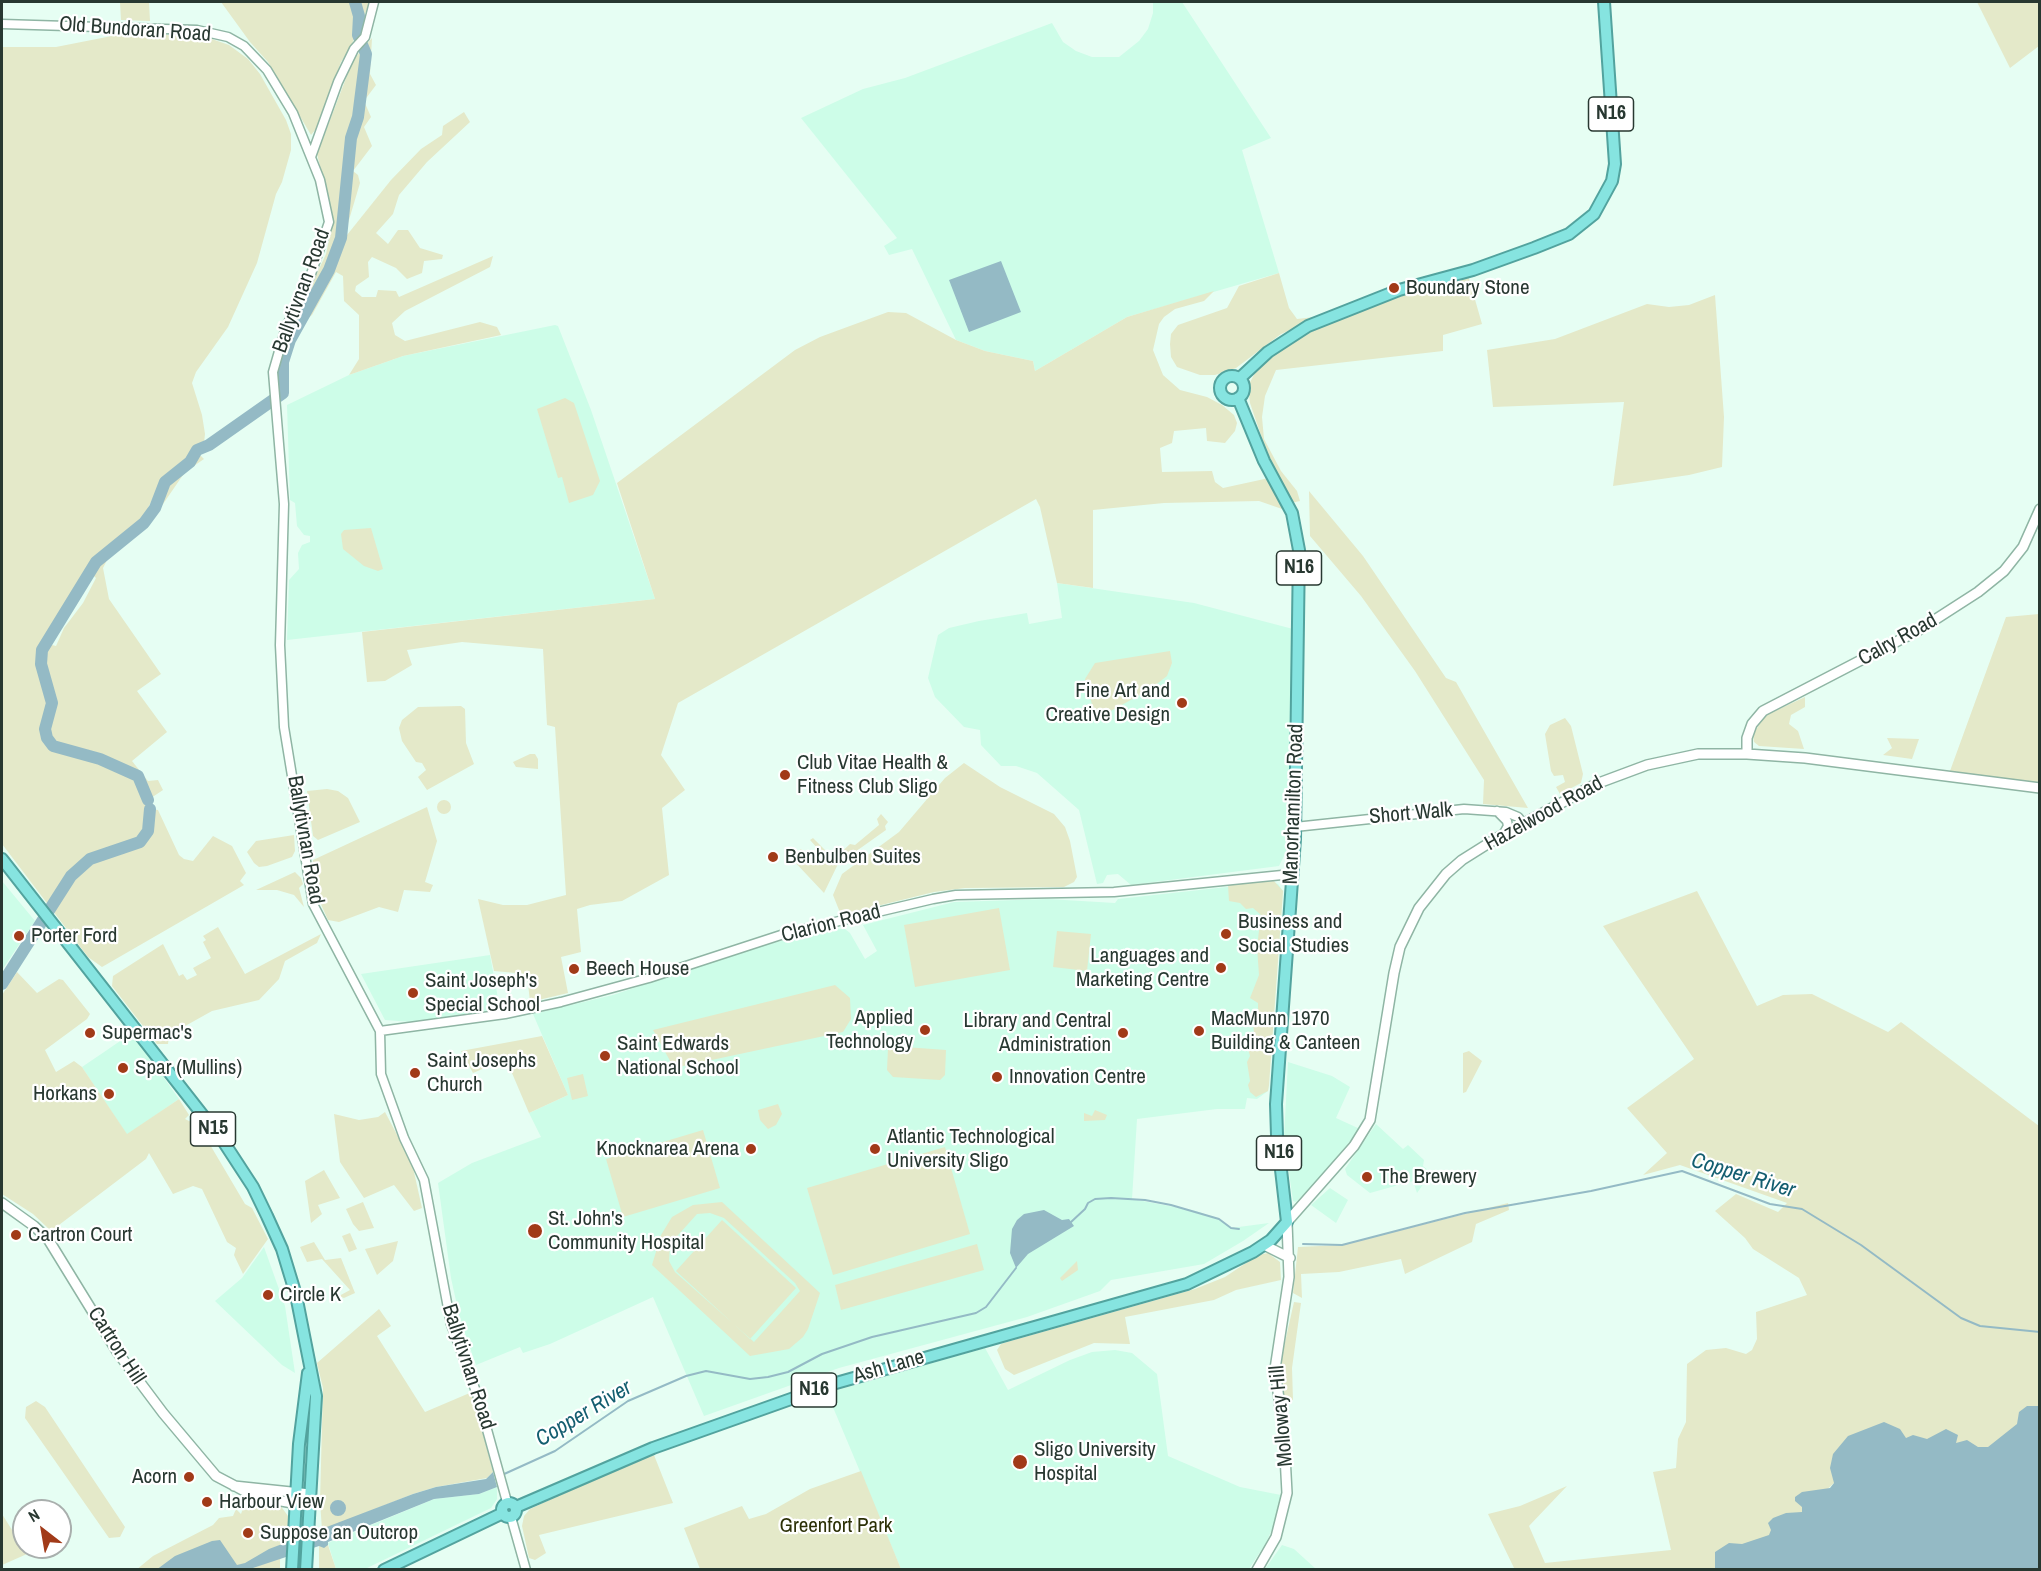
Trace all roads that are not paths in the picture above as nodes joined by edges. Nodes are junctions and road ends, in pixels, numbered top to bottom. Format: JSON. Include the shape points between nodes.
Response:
{"nodes":[{"id":1,"x":374,"y":2,"type":"edge"},
{"id":2,"x":1604,"y":2,"type":"edge"},
{"id":3,"x":2,"y":24,"type":"edge"},
{"id":4,"x":310,"y":157,"type":"junction"},
{"id":5,"x":1240,"y":378,"type":"junction"},
{"id":6,"x":1238,"y":398,"type":"junction"},
{"id":7,"x":2040,"y":509,"type":"edge"},
{"id":8,"x":1747,"y":754,"type":"junction"},
{"id":9,"x":2040,"y":788,"type":"edge"},
{"id":10,"x":1494,"y":809,"type":"junction"},
{"id":11,"x":1523,"y":823,"type":"junction"},
{"id":12,"x":1295,"y":827,"type":"junction"},
{"id":13,"x":1503,"y":835,"type":"junction"},
{"id":14,"x":2,"y":859,"type":"edge"},
{"id":15,"x":1292,"y":874,"type":"junction"},
{"id":16,"x":380,"y":1030,"type":"junction"},
{"id":17,"x":2,"y":1203,"type":"edge"},
{"id":18,"x":1287,"y":1222,"type":"junction"},
{"id":19,"x":1277,"y":1231,"type":"junction"},
{"id":20,"x":1264,"y":1245,"type":"junction"},
{"id":21,"x":1290,"y":1258,"type":"junction"},
{"id":22,"x":1236,"y":1261,"type":"junction"},
{"id":23,"x":309,"y":1369,"type":"junction"},
{"id":24,"x":310,"y":1494,"type":"junction"},
{"id":25,"x":296,"y":1498,"type":"junction"},
{"id":26,"x":309,"y":1506,"type":"junction"},
{"id":27,"x":509,"y":1510,"type":"junction"},
{"id":28,"x":292,"y":1569,"type":"edge"},
{"id":29,"x":308,"y":1569,"type":"edge"},
{"id":30,"x":384,"y":1569,"type":"edge"},
{"id":31,"x":526,"y":1569,"type":"edge"},
{"id":32,"x":1257,"y":1569,"type":"edge"}],
"edges":[{"from":1,"to":4,"type":"street","via":[[365,37],[354,49]]},
{"from":2,"to":5,"type":"highway","number":"N16","via":[[1615,164],[1612,181],[1594,214],[1569,234],[1534,248],[1399,290],[1308,326],[1275,347]]},
{"from":3,"to":4,"type":"street","name":"Old Bundoran Road","via":[[197,30],[228,37],[244,46],[267,70],[293,113]]},
{"from":4,"to":16,"type":"street","name":"Ballytivnan Road","via":[[320,180],[329,222],[311,274],[286,327],[273,372],[284,504],[280,683],[313,904]]},
{"from":5,"to":6,"type":"highway","number":"N16","via":[[1244,388]]},
{"from":5,"to":6,"type":"highway","number":"N16","via":[[1227,377],[1220,386],[1224,396]]},
{"from":6,"to":12,"type":"highway","name":"Manorhamilton Road","number":"N16","via":[[1292,513],[1299,550]]},
{"from":7,"to":8,"type":"main road","name":"Calry Road","via":[[2023,547],[2004,571],[1919,630],[1763,711],[1752,724]]},
{"from":8,"to":9,"type":"main road","name":"Hazelwood Road","via":[[1854,763]]},
{"from":8,"to":11,"type":"main road","name":"Hazelwood Road","via":[[1698,754],[1647,765],[1596,784]]},
{"from":10,"to":11,"type":"street","name":"Short Walk","via":[[1514,814]]},
{"from":10,"to":12,"type":"street","name":"Short Walk","via":[[1392,815]]},
{"from":10,"to":13,"type":"street","via":[[1507,821]]},
{"from":11,"to":13,"type":"main road","name":"Hazelwood Road"},
{"from":12,"to":15,"type":"highway","name":"Manorhamilton Road","number":"N16"},
{"from":13,"to":18,"type":"main road","name":"Hazelwood Road","via":[[1462,860],[1419,908],[1400,947],[1394,972],[1370,1120],[1354,1146]]},
{"from":14,"to":23,"type":"highway","number":"N15","via":[[223,1141],[253,1187],[288,1269],[305,1335]]},
{"from":15,"to":16,"type":"street","name":"Clarion Road","via":[[1114,892],[957,895],[933,899],[784,934],[561,1002],[505,1014]]},
{"from":15,"to":18,"type":"highway","name":"Manorhamilton Road","number":"N16","via":[[1276,1104]]},
{"from":16,"to":27,"type":"street","name":"Ballytivnan Road","via":[[381,1074],[424,1180],[451,1324],[478,1397]]},
{"from":17,"to":25,"type":"main road","name":"Cartron Hill","via":[[48,1239],[118,1353],[216,1476],[234,1486]]},
{"from":18,"to":19,"type":"highway","name":"Ash Lane","number":"N16"},
{"from":18,"to":21,"type":"main road","name":"Molloway Hill"},
{"from":19,"to":20,"type":"highway","name":"Ash Lane","number":"N16"},
{"from":19,"to":22,"type":"highway","name":"Ash Lane","number":"N16"},
{"from":20,"to":21,"type":"main road"},
{"from":20,"to":22,"type":"highway","name":"Ash Lane","number":"N16"},
{"from":21,"to":32,"type":"main road","name":"Molloway Hill","via":[[1275,1369],[1287,1480],[1285,1506],[1276,1537]]},
{"from":22,"to":27,"type":"highway","name":"Ash Lane","number":"N16","via":[[1161,1292],[915,1359],[791,1398],[653,1448]]},
{"from":23,"to":24,"type":"highway","number":"N15","via":[[316,1396]]},
{"from":23,"to":25,"type":"highway","number":"N15"},
{"from":24,"to":25,"type":"main road","name":"Cartron Hill"},
{"from":24,"to":26,"type":"highway","number":"N15"},
{"from":25,"to":26,"type":"main road","name":"Cartron Hill"},
{"from":25,"to":28,"type":"highway","number":"N15"},
{"from":26,"to":29,"type":"highway","number":"N15"},
{"from":27,"to":30,"type":"highway","number":"N16"},
{"from":27,"to":31,"type":"street","name":"Ballytivnan Road"}]}
